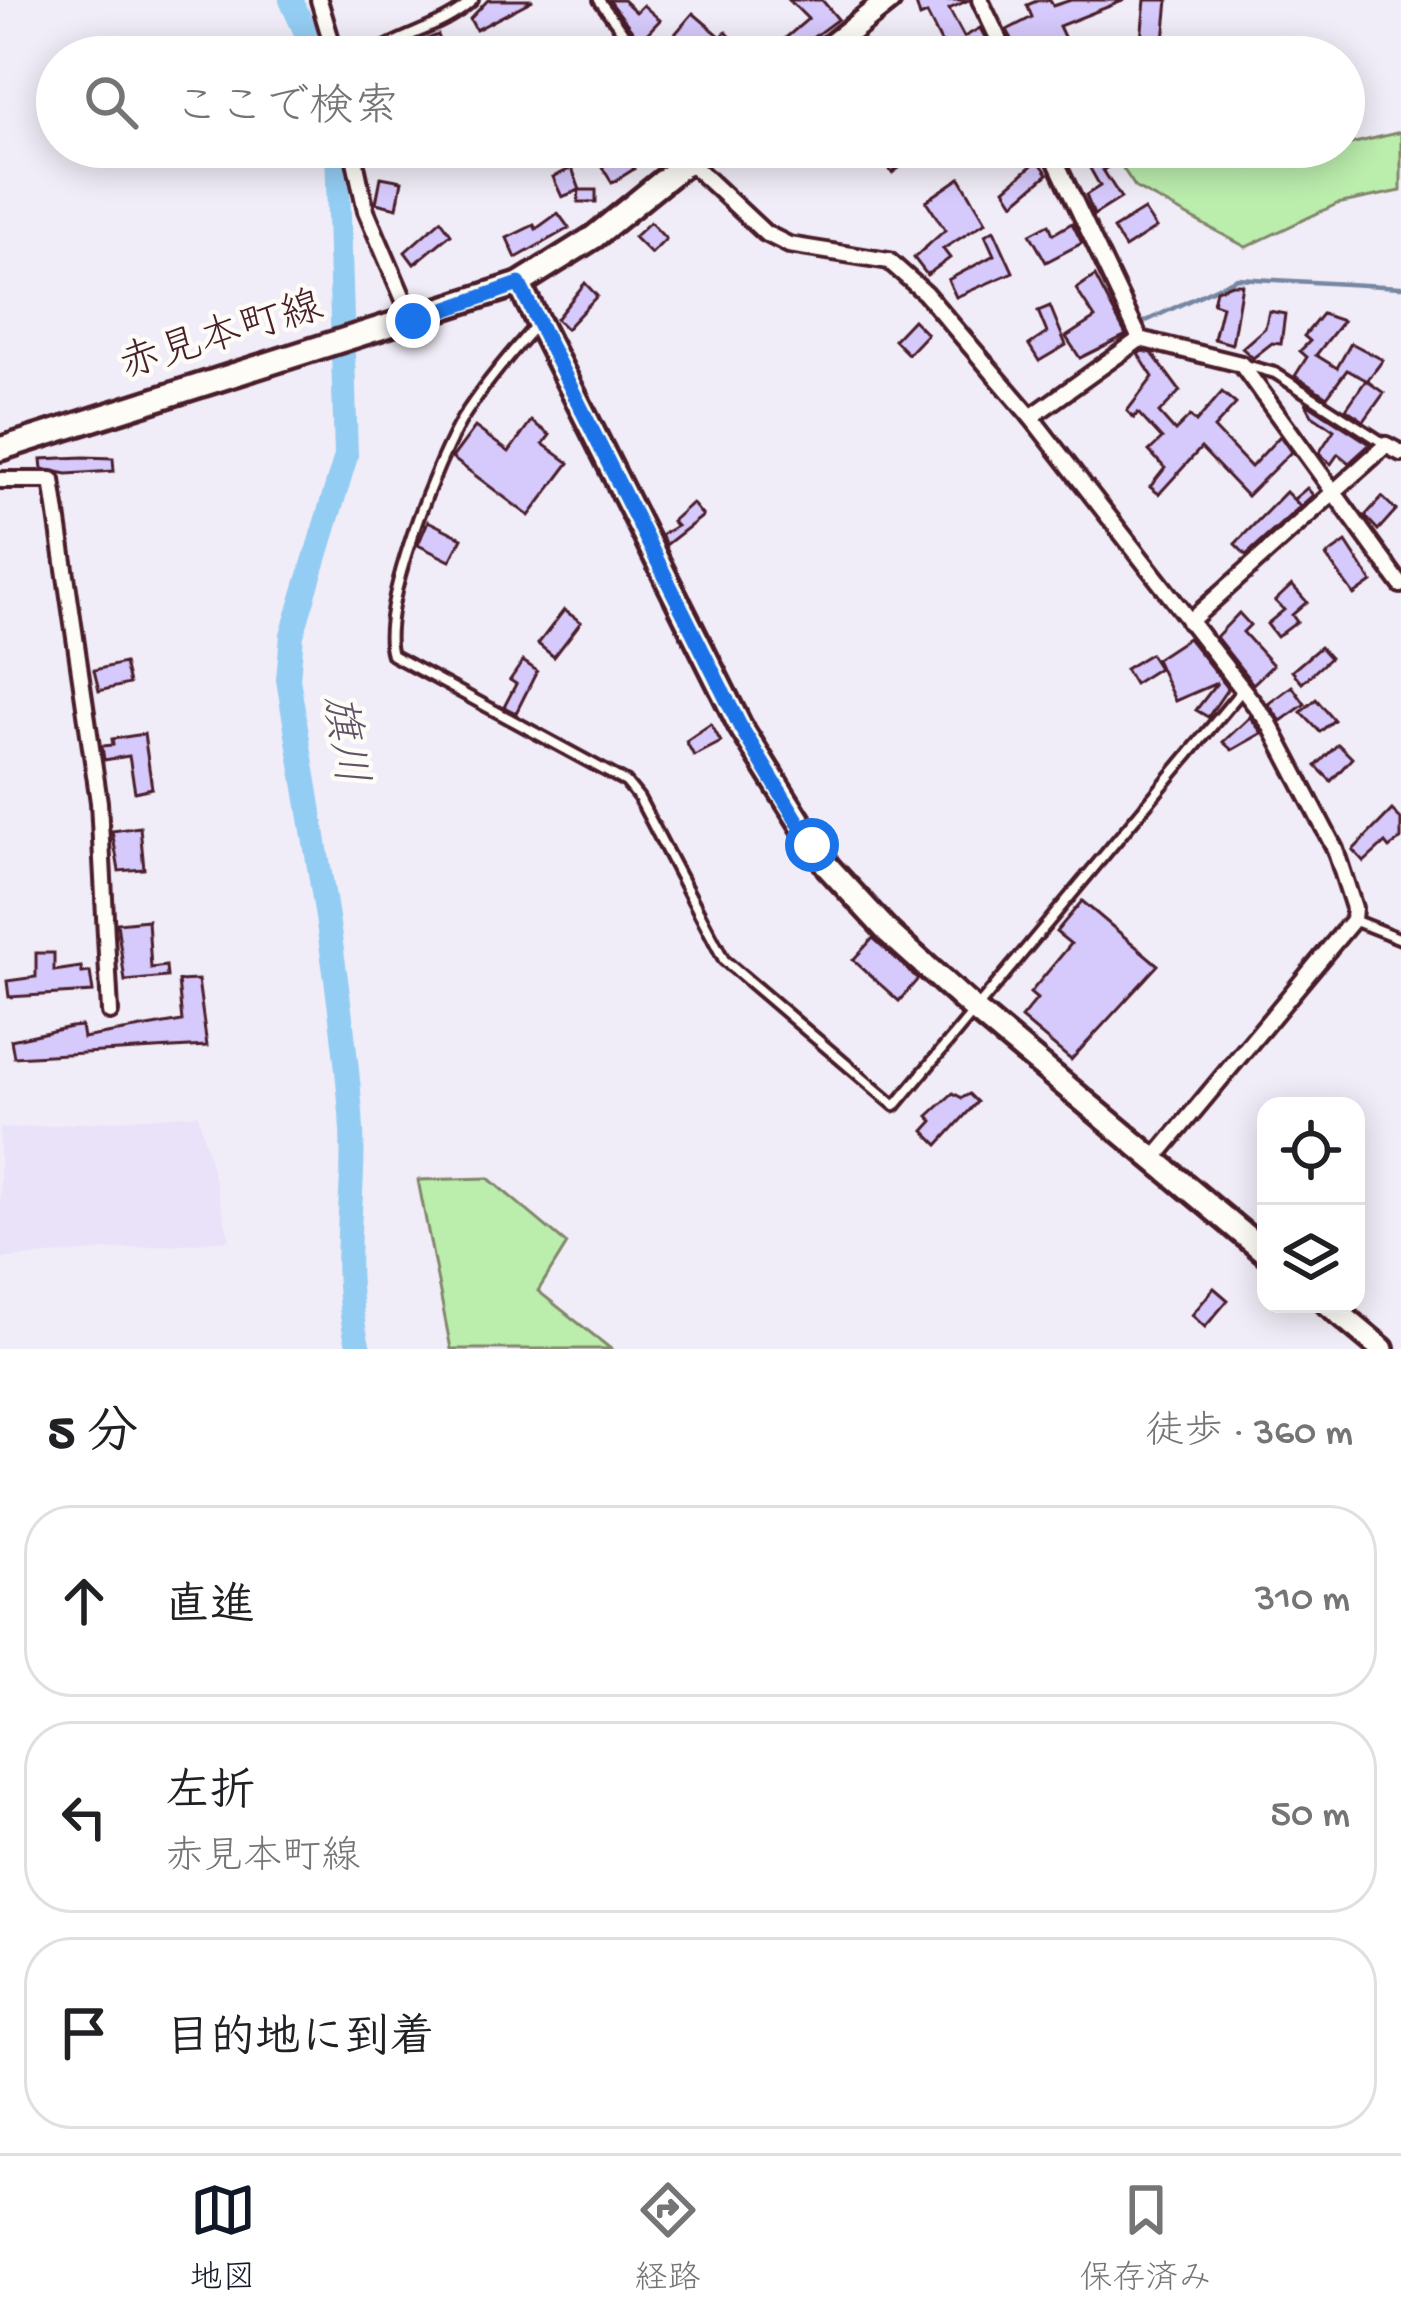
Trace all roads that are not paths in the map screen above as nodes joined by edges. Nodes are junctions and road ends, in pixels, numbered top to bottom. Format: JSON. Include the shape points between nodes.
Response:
{"nodes":[{"id":1,"x":319,"y":0,"type":"edge"},
{"id":2,"x":472,"y":0,"type":"edge"},
{"id":3,"x":599,"y":0,"type":"edge"},
{"id":4,"x":890,"y":0,"type":"edge"},
{"id":5,"x":980,"y":0,"type":"edge"},
{"id":6,"x":330,"y":36,"type":"edge"},
{"id":7,"x":409,"y":36,"type":"edge"},
{"id":8,"x":626,"y":36,"type":"edge"},
{"id":9,"x":844,"y":36,"type":"edge"},
{"id":10,"x":997,"y":36,"type":"edge"},
{"id":11,"x":357,"y":168,"type":"edge"},
{"id":12,"x":673,"y":168,"type":"edge"},
{"id":13,"x":704,"y":168,"type":"edge"},
{"id":14,"x":1059,"y":168,"type":"edge"},
{"id":15,"x":519,"y":284,"type":"junction"},
{"id":16,"x":405,"y":323,"type":"junction"},
{"id":17,"x":537,"y":324,"type":"junction"},
{"id":18,"x":1139,"y":339,"type":"junction"},
{"id":19,"x":1241,"y":364,"type":"junction"},
{"id":20,"x":1031,"y":417,"type":"junction"},
{"id":21,"x":1386,"y":445,"type":"junction"},
{"id":22,"x":0,"y":449,"type":"edge"},
{"id":23,"x":1401,"y":453,"type":"edge"},
{"id":24,"x":0,"y":480,"type":"edge"},
{"id":25,"x":1331,"y":495,"type":"junction"},
{"id":26,"x":1401,"y":584,"type":"edge"},
{"id":27,"x":1189,"y":622,"type":"junction"},
{"id":28,"x":1243,"y":688,"type":"junction"},
{"id":29,"x":1353,"y":920,"type":"junction"},
{"id":30,"x":1401,"y":939,"type":"edge"},
{"id":31,"x":976,"y":1011,"type":"junction"},
{"id":32,"x":110,"y":1012,"type":"dead end"},
{"id":33,"x":1154,"y":1159,"type":"junction"},
{"id":34,"x":1257,"y":1245,"type":"edge"},
{"id":35,"x":1339,"y":1313,"type":"edge"},
{"id":36,"x":1382,"y":1349,"type":"edge"}],
"edges":[{"from":1,"to":6,"type":"street"},
{"from":2,"to":7,"type":"lane","via":[[448,23]]},
{"from":3,"to":8,"type":"lane"},
{"from":4,"to":9,"type":"street"},
{"from":5,"to":10,"type":"street"},
{"from":11,"to":16,"type":"street"},
{"from":12,"to":15,"type":"street","name":"赤見本町線","via":[[594,237]]},
{"from":13,"to":20,"type":"street","via":[[745,217],[777,239],[867,254],[908,274]]},
{"from":14,"to":18,"type":"street"},
{"from":15,"to":16,"type":"street","name":"赤見本町線"},
{"from":15,"to":17,"type":"street"},
{"from":16,"to":22,"type":"street","name":"赤見本町線"},
{"from":17,"to":31,"type":"street","via":[[790,814],[856,898]]},
{"from":17,"to":31,"type":"lane","via":[[455,432],[394,602],[392,655],[634,790],[724,960],[896,1106]]},
{"from":18,"to":19,"type":"street"},
{"from":18,"to":20,"type":"street"},
{"from":19,"to":21,"type":"lane","via":[[1275,374]]},
{"from":19,"to":25,"type":"street"},
{"from":20,"to":27,"type":"street"},
{"from":21,"to":23,"type":"street"},
{"from":21,"to":25,"type":"street"},
{"from":24,"to":32,"type":"street","via":[[52,480],[99,802]]},
{"from":25,"to":26,"type":"street"},
{"from":25,"to":27,"type":"street"},
{"from":27,"to":28,"type":"street"},
{"from":28,"to":29,"type":"street","via":[[1298,770],[1335,849]]},
{"from":28,"to":31,"type":"lane"},
{"from":29,"to":30,"type":"lane"},
{"from":29,"to":33,"type":"street"},
{"from":31,"to":33,"type":"street"},
{"from":33,"to":34,"type":"street"},
{"from":35,"to":36,"type":"street"}]}
